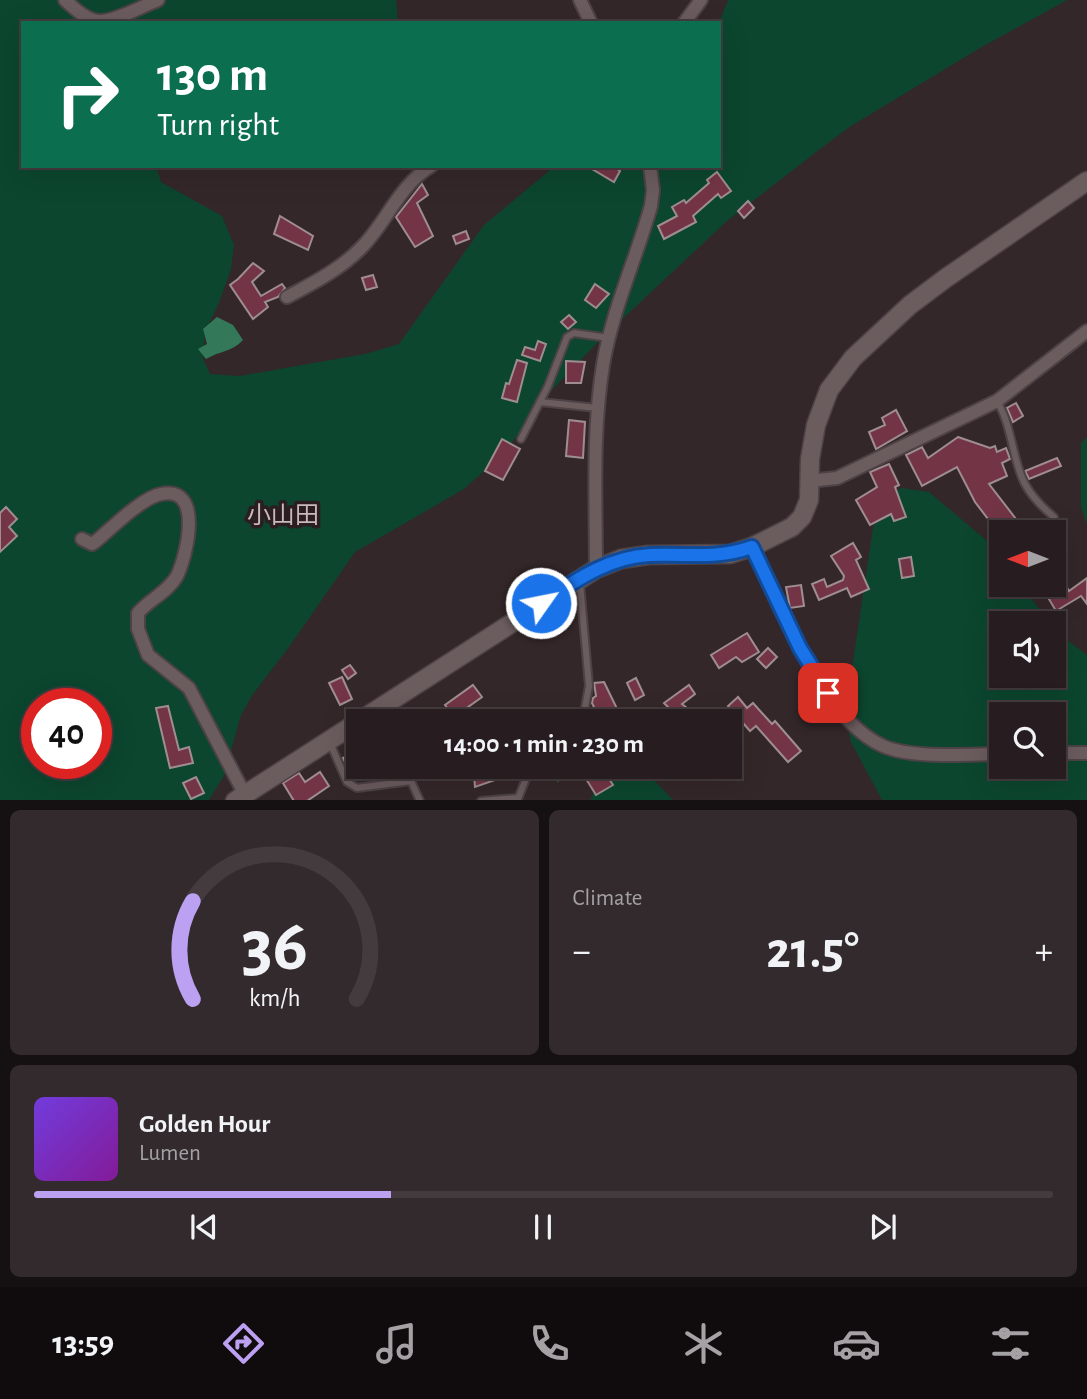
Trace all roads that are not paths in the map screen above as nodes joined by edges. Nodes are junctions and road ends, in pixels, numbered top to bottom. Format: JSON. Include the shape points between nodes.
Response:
{"nodes":[{"id":1,"x":65,"y":0,"type":"edge"},
{"id":2,"x":158,"y":0,"type":"edge"},
{"id":3,"x":580,"y":0,"type":"edge"},
{"id":4,"x":701,"y":0,"type":"edge"},
{"id":5,"x":590,"y":21,"type":"edge"},
{"id":6,"x":685,"y":21,"type":"edge"},
{"id":7,"x":429,"y":168,"type":"edge"},
{"id":8,"x":650,"y":168,"type":"edge"},
{"id":9,"x":1087,"y":181,"type":"edge"},
{"id":10,"x":287,"y":298,"type":"dead end"},
{"id":11,"x":1087,"y":331,"type":"edge"},
{"id":12,"x":609,"y":338,"type":"junction"},
{"id":13,"x":997,"y":401,"type":"junction"},
{"id":14,"x":540,"y":402,"type":"junction"},
{"id":15,"x":598,"y":408,"type":"junction"},
{"id":16,"x":521,"y":439,"type":"dead end"},
{"id":17,"x":809,"y":481,"type":"junction"},
{"id":18,"x":1053,"y":520,"type":"edge"},
{"id":19,"x":82,"y":539,"type":"dead end"},
{"id":20,"x":752,"y":547,"type":"junction"},
{"id":21,"x":596,"y":569,"type":"junction"},
{"id":22,"x":579,"y":578,"type":"junction"},
{"id":23,"x":585,"y":709,"type":"edge"},
{"id":24,"x":328,"y":740,"type":"junction"},
{"id":25,"x":1087,"y":752,"type":"edge"},
{"id":26,"x":1066,"y":753,"type":"edge"},
{"id":27,"x":989,"y":754,"type":"edge"},
{"id":28,"x":525,"y":779,"type":"edge"},
{"id":29,"x":240,"y":797,"type":"edge"},
{"id":30,"x":517,"y":799,"type":"edge"},
{"id":31,"x":421,"y":800,"type":"edge"},
{"id":32,"x":481,"y":800,"type":"edge"}],
"edges":[{"from":1,"to":2,"type":"street","via":[[97,21]]},
{"from":3,"to":5,"type":"street"},
{"from":4,"to":6,"type":"street"},
{"from":7,"to":10,"type":"street","via":[[400,194],[362,248]]},
{"from":8,"to":12,"type":"street","via":[[651,206]]},
{"from":9,"to":17,"type":"street","via":[[910,305],[853,358],[828,390],[816,425]]},
{"from":11,"to":13,"type":"street"},
{"from":12,"to":14,"type":"lane","via":[[574,333],[568,337]]},
{"from":12,"to":15,"type":"street"},
{"from":13,"to":17,"type":"street","via":[[837,478]]},
{"from":13,"to":18,"type":"lane","via":[[1025,484]]},
{"from":14,"to":15,"type":"lane"},
{"from":14,"to":16,"type":"lane"},
{"from":15,"to":21,"type":"street"},
{"from":17,"to":20,"type":"street","via":[[809,500],[802,517]]},
{"from":19,"to":29,"type":"street","via":[[92,544],[159,494],[181,497],[188,508],[188,538],[176,576],[138,613],[138,629],[148,655],[189,688]]},
{"from":20,"to":21,"type":"street","via":[[717,556],[648,555]]},
{"from":20,"to":27,"type":"street","via":[[800,648],[850,723],[897,750]]},
{"from":21,"to":22,"type":"street"},
{"from":22,"to":23,"type":"lane","via":[[589,686]]},
{"from":22,"to":24,"type":"street"},
{"from":24,"to":29,"type":"street"},
{"from":24,"to":31,"type":"lane","via":[[347,782],[357,788],[411,781]]},
{"from":25,"to":26,"type":"street"},
{"from":28,"to":30,"type":"lane"},
{"from":30,"to":32,"type":"lane"}]}
